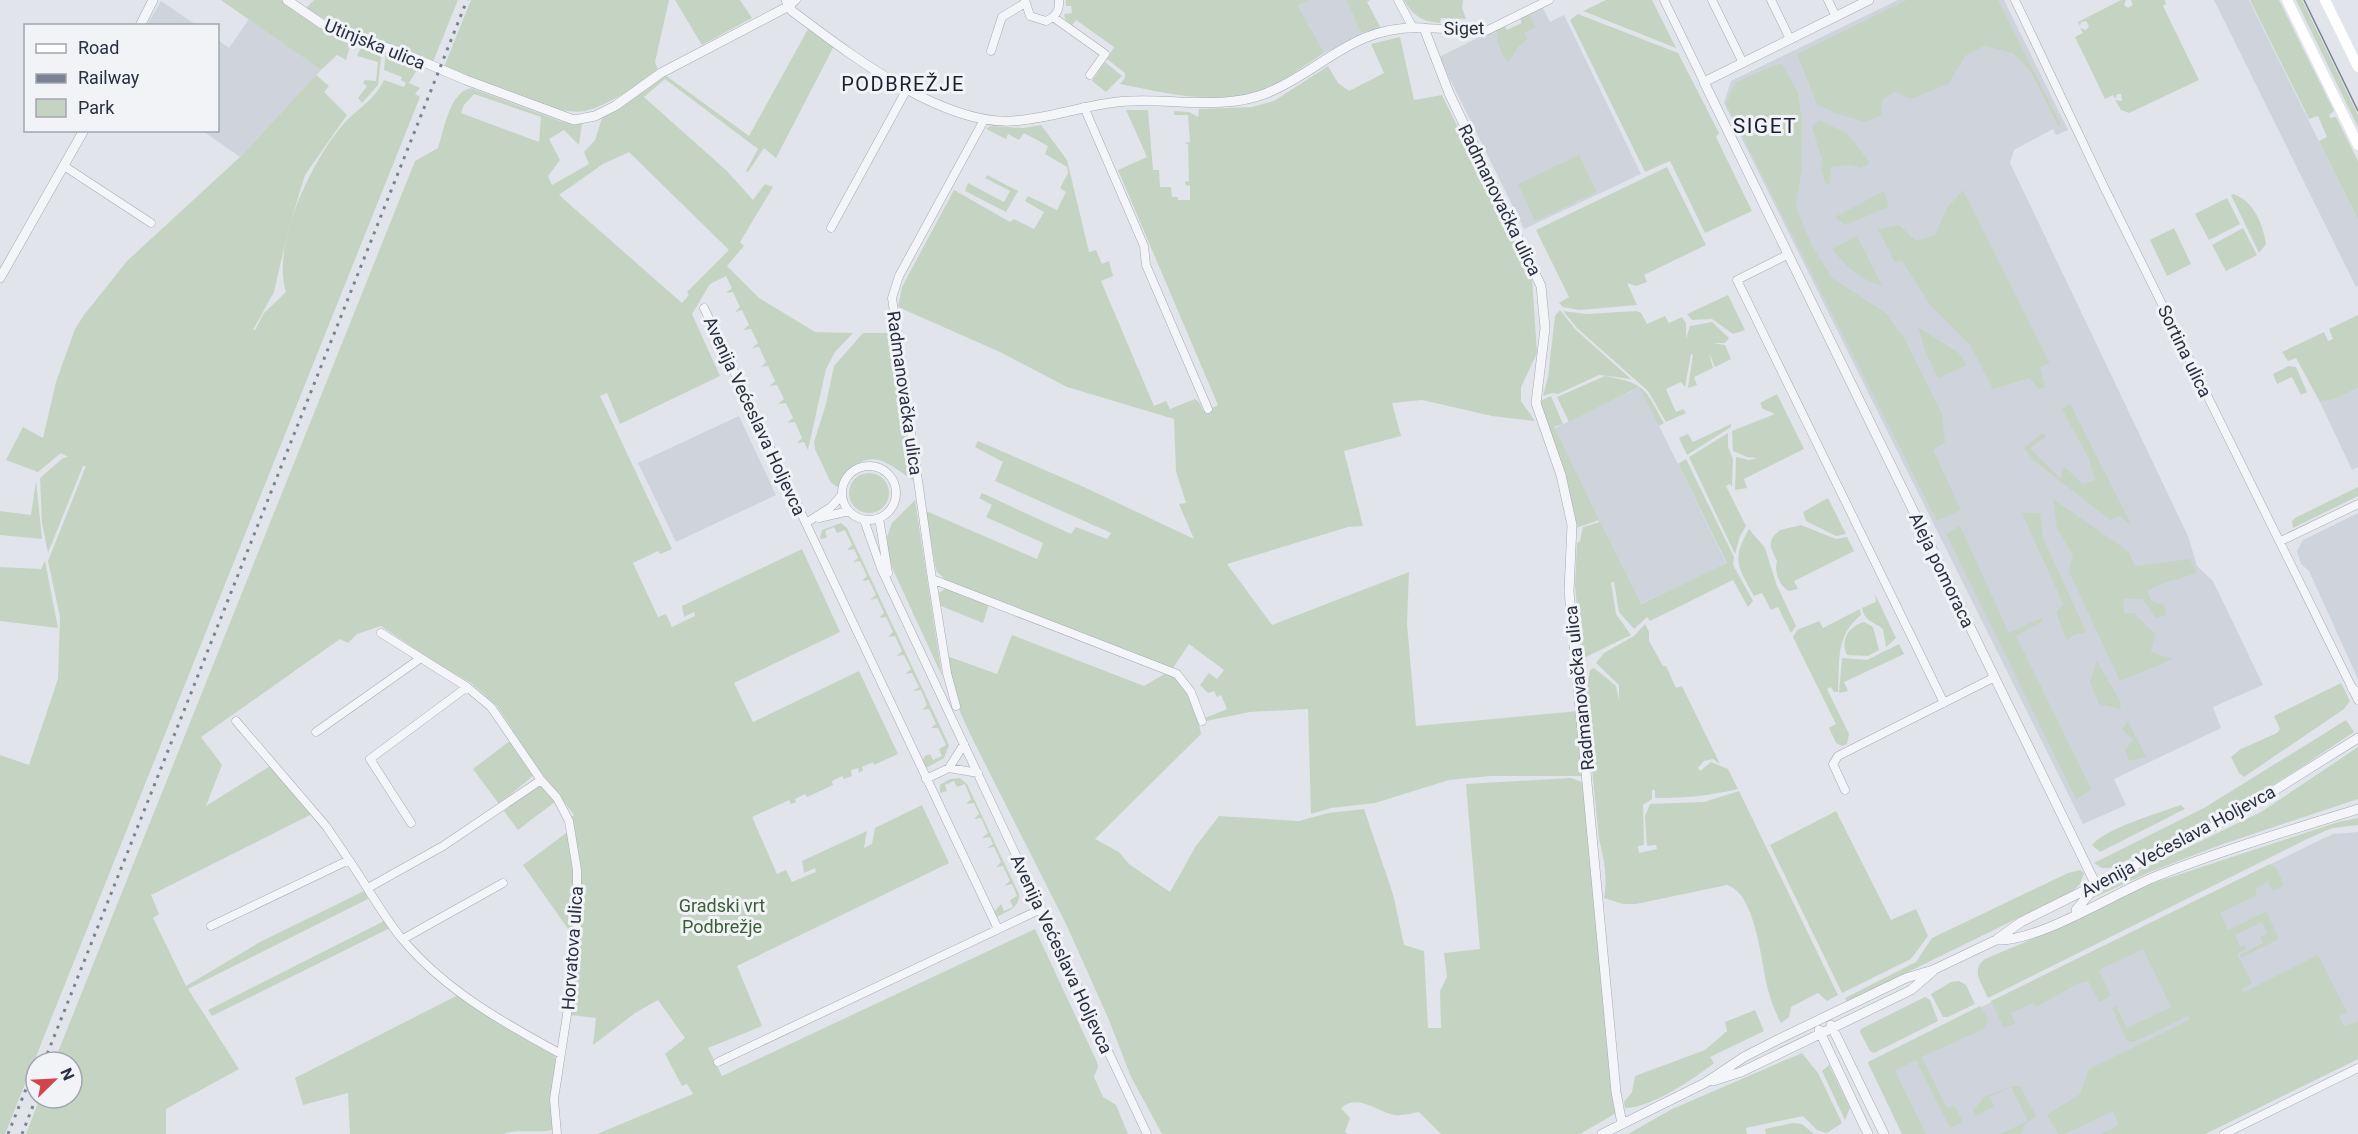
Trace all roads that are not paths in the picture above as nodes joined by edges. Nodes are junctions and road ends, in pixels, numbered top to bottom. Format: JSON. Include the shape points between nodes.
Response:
{"nodes":[{"id":1,"x":153,"y":0,"type":"edge"},
{"id":2,"x":287,"y":0,"type":"edge"},
{"id":3,"x":1059,"y":0,"type":"edge"},
{"id":4,"x":1398,"y":0,"type":"edge"},
{"id":5,"x":1549,"y":0,"type":"edge"},
{"id":6,"x":1664,"y":0,"type":"edge"},
{"id":7,"x":1712,"y":0,"type":"edge"},
{"id":8,"x":1771,"y":0,"type":"edge"},
{"id":9,"x":1828,"y":0,"type":"edge"},
{"id":10,"x":1869,"y":0,"type":"edge"},
{"id":11,"x":2015,"y":0,"type":"edge"},
{"id":12,"x":2287,"y":0,"type":"edge"},
{"id":13,"x":2325,"y":0,"type":"edge"},
{"id":14,"x":790,"y":2,"type":"edge"},
{"id":15,"x":1025,"y":2,"type":"edge"},
{"id":16,"x":1534,"y":3,"type":"edge"},
{"id":17,"x":1053,"y":17,"type":"junction"},
{"id":18,"x":1836,"y":17,"type":"junction"},
{"id":19,"x":141,"y":24,"type":"edge"},
{"id":20,"x":1413,"y":28,"type":"junction"},
{"id":21,"x":1424,"y":28,"type":"junction"},
{"id":22,"x":1790,"y":39,"type":"junction"},
{"id":23,"x":991,"y":51,"type":"dead end"},
{"id":24,"x":1743,"y":63,"type":"junction"},
{"id":25,"x":2358,"y":67,"type":"edge"},
{"id":26,"x":1090,"y":75,"type":"dead end"},
{"id":27,"x":1704,"y":82,"type":"junction"},
{"id":28,"x":907,"y":89,"type":"junction"},
{"id":29,"x":1084,"y":107,"type":"junction"},
{"id":30,"x":984,"y":120,"type":"junction"},
{"id":31,"x":83,"y":132,"type":"edge"},
{"id":32,"x":2358,"y":145,"type":"edge"},
{"id":33,"x":64,"y":166,"type":"junction"},
{"id":34,"x":151,"y":223,"type":"dead end"},
{"id":35,"x":831,"y":228,"type":"dead end"},
{"id":36,"x":1788,"y":255,"type":"junction"},
{"id":37,"x":0,"y":278,"type":"edge"},
{"id":38,"x":704,"y":308,"type":"dead end"},
{"id":39,"x":1208,"y":409,"type":"dead end"},
{"id":40,"x":842,"y":495,"type":"junction"},
{"id":41,"x":2358,"y":504,"type":"edge"},
{"id":42,"x":849,"y":511,"type":"junction"},
{"id":43,"x":879,"y":518,"type":"junction"},
{"id":44,"x":815,"y":519,"type":"junction"},
{"id":45,"x":864,"y":520,"type":"junction"},
{"id":46,"x":806,"y":523,"type":"junction"},
{"id":47,"x":2281,"y":541,"type":"junction"},
{"id":48,"x":932,"y":579,"type":"junction"},
{"id":49,"x":892,"y":588,"type":"junction"},
{"id":50,"x":381,"y":633,"type":"dead end"},
{"id":51,"x":421,"y":658,"type":"junction"},
{"id":52,"x":1995,"y":677,"type":"junction"},
{"id":53,"x":467,"y":687,"type":"junction"},
{"id":54,"x":2355,"y":691,"type":"edge"},
{"id":55,"x":2358,"y":700,"type":"edge"},
{"id":56,"x":1944,"y":703,"type":"junction"},
{"id":57,"x":956,"y":706,"type":"dead end"},
{"id":58,"x":236,"y":721,"type":"dead end"},
{"id":59,"x":1202,"y":721,"type":"dead end"},
{"id":60,"x":316,"y":732,"type":"dead end"},
{"id":61,"x":2358,"y":738,"type":"edge"},
{"id":62,"x":964,"y":744,"type":"junction"},
{"id":63,"x":949,"y":768,"type":"junction"},
{"id":64,"x":978,"y":773,"type":"junction"},
{"id":65,"x":926,"y":779,"type":"junction"},
{"id":66,"x":541,"y":780,"type":"junction"},
{"id":67,"x":1845,"y":790,"type":"dead end"},
{"id":68,"x":2358,"y":809,"type":"edge"},
{"id":69,"x":411,"y":823,"type":"dead end"},
{"id":70,"x":349,"y":860,"type":"junction"},
{"id":71,"x":503,"y":882,"type":"dead end"},
{"id":72,"x":2096,"y":885,"type":"junction"},
{"id":73,"x":368,"y":888,"type":"junction"},
{"id":74,"x":1041,"y":909,"type":"junction"},
{"id":75,"x":2065,"y":918,"type":"junction"},
{"id":76,"x":211,"y":926,"type":"dead end"},
{"id":77,"x":998,"y":929,"type":"junction"},
{"id":78,"x":403,"y":939,"type":"junction"},
{"id":79,"x":1996,"y":940,"type":"junction"},
{"id":80,"x":1933,"y":970,"type":"junction"},
{"id":81,"x":1821,"y":1019,"type":"junction"},
{"id":82,"x":1833,"y":1028,"type":"junction"},
{"id":83,"x":1820,"y":1034,"type":"junction"},
{"id":84,"x":561,"y":1054,"type":"junction"},
{"id":85,"x":718,"y":1062,"type":"dead end"},
{"id":86,"x":2358,"y":1068,"type":"edge"},
{"id":87,"x":1705,"y":1083,"type":"junction"},
{"id":88,"x":1622,"y":1124,"type":"junction"},
{"id":89,"x":557,"y":1134,"type":"edge"},
{"id":90,"x":1147,"y":1134,"type":"edge"},
{"id":91,"x":1602,"y":1134,"type":"edge"},
{"id":92,"x":1868,"y":1134,"type":"edge"},
{"id":93,"x":1884,"y":1134,"type":"edge"},
{"id":94,"x":2224,"y":1134,"type":"edge"}],
"edges":[{"from":1,"to":19,"type":"street"},
{"from":2,"to":14,"type":"street","name":"Utinjska ulica","via":[[322,24],[559,116],[583,118],[615,106],[661,73]]},
{"from":3,"to":17,"type":"street"},
{"from":4,"to":20,"type":"street"},
{"from":5,"to":16,"type":"street","name":"Siget"},
{"from":6,"to":27,"type":"street","name":"Aleja pomoraca"},
{"from":7,"to":24,"type":"street"},
{"from":8,"to":22,"type":"street"},
{"from":9,"to":18,"type":"street"},
{"from":10,"to":18,"type":"street"},
{"from":11,"to":47,"type":"street","name":"Sortina ulica"},
{"from":12,"to":32,"type":"main road"},
{"from":13,"to":25,"type":"main road"},
{"from":14,"to":28,"type":"street","via":[[860,62]]},
{"from":15,"to":17,"type":"street","via":[[1026,11],[1034,19],[1046,21]]},
{"from":15,"to":23,"type":"street","via":[[1002,17]]},
{"from":16,"to":21,"type":"street","name":"Siget","via":[[1490,30]]},
{"from":17,"to":26,"type":"street","via":[[1105,54]]},
{"from":18,"to":22,"type":"street"},
{"from":20,"to":21,"type":"street"},
{"from":20,"to":29,"type":"street","via":[[1349,44],[1282,87],[1251,99],[1124,101]]},
{"from":21,"to":88,"type":"street","name":"Radmanovačka ulica","via":[[1449,93],[1541,286],[1545,328],[1536,403],[1561,475],[1572,525],[1569,591]]},
{"from":22,"to":24,"type":"street"},
{"from":24,"to":27,"type":"street"},
{"from":27,"to":36,"type":"street","name":"Aleja pomoraca"},
{"from":28,"to":30,"type":"street"},
{"from":28,"to":35,"type":"street"},
{"from":29,"to":30,"type":"street","via":[[1016,121]]},
{"from":29,"to":39,"type":"street"},
{"from":30,"to":48,"type":"street","name":"Radmanovačka ulica","via":[[899,276],[892,298]]},
{"from":31,"to":33,"type":"street"},
{"from":33,"to":34,"type":"street"},
{"from":33,"to":37,"type":"street"},
{"from":36,"to":52,"type":"street","name":"Aleja pomoraca"},
{"from":36,"to":56,"type":"street","via":[[1737,280]]},
{"from":38,"to":46,"type":"street","name":"Avenija Većeslava Holjevca"},
{"from":40,"to":42,"type":"street"},
{"from":40,"to":43,"type":"street","via":[[847,478],[861,467],[879,468],[892,480],[895,498],[887,513]]},
{"from":40,"to":44,"type":"street","name":"Avenija Većeslava Holjevca"},
{"from":41,"to":47,"type":"street"},
{"from":42,"to":44,"type":"street","name":"Avenija Većeslava Holjevca"},
{"from":42,"to":45,"type":"street"},
{"from":43,"to":45,"type":"street"},
{"from":43,"to":49,"type":"street","name":"Avenija Većeslava Holjevca"},
{"from":44,"to":46,"type":"street","name":"Avenija Većeslava Holjevca"},
{"from":45,"to":49,"type":"street","name":"Avenija Većeslava Holjevca"},
{"from":46,"to":65,"type":"street","name":"Avenija Većeslava Holjevca"},
{"from":47,"to":54,"type":"street","name":"Sortina ulica"},
{"from":48,"to":57,"type":"street","name":"Radmanovačka ulica"},
{"from":48,"to":59,"type":"street","via":[[1177,674],[1191,692]]},
{"from":49,"to":62,"type":"street","name":"Avenija Većeslava Holjevca"},
{"from":50,"to":51,"type":"street","name":"Horvatova ulica"},
{"from":51,"to":53,"type":"street","name":"Horvatova ulica"},
{"from":51,"to":60,"type":"street"},
{"from":52,"to":56,"type":"street"},
{"from":52,"to":72,"type":"street","name":"Aleja pomoraca"},
{"from":53,"to":66,"type":"street","name":"Horvatova ulica","via":[[491,707]]},
{"from":53,"to":69,"type":"street","via":[[370,759]]},
{"from":54,"to":55,"type":"street","name":"Sortina ulica"},
{"from":56,"to":67,"type":"street","via":[[1836,757],[1834,767]]},
{"from":58,"to":70,"type":"street","via":[[326,826]]},
{"from":61,"to":72,"type":"street","name":"Avenija Većeslava Holjevca","via":[[2232,817]]},
{"from":62,"to":63,"type":"street"},
{"from":62,"to":64,"type":"street","name":"Avenija Većeslava Holjevca"},
{"from":63,"to":64,"type":"street"},
{"from":63,"to":65,"type":"street"},
{"from":64,"to":74,"type":"street","name":"Avenija Većeslava Holjevca"},
{"from":65,"to":77,"type":"street","name":"Avenija Većeslava Holjevca"},
{"from":66,"to":73,"type":"street","via":[[443,846]]},
{"from":66,"to":84,"type":"street","name":"Horvatova ulica","via":[[557,798],[569,822],[577,870],[577,924]]},
{"from":68,"to":75,"type":"street","name":"Avenija Većeslava Holjevca","via":[[2159,875]]},
{"from":70,"to":73,"type":"street"},
{"from":70,"to":76,"type":"street"},
{"from":71,"to":78,"type":"street"},
{"from":72,"to":75,"type":"street","via":[[2080,907]]},
{"from":72,"to":79,"type":"street","name":"Avenija Većeslava Holjevca","via":[[2021,922]]},
{"from":73,"to":78,"type":"street"},
{"from":74,"to":77,"type":"street"},
{"from":74,"to":90,"type":"street","name":"Avenija Većeslava Holjevca"},
{"from":75,"to":79,"type":"street","name":"Avenija Većeslava Holjevca","via":[[2029,935]]},
{"from":77,"to":85,"type":"street"},
{"from":78,"to":84,"type":"street","via":[[445,981],[489,1014]]},
{"from":79,"to":80,"type":"street","name":"Avenija Većeslava Holjevca"},
{"from":80,"to":81,"type":"street","name":"Avenija Većeslava Holjevca","via":[[1906,978]]},
{"from":80,"to":82,"type":"street","name":"Avenija Većeslava Holjevca","via":[[1911,990]]},
{"from":81,"to":82,"type":"street"},
{"from":81,"to":83,"type":"street"},
{"from":81,"to":87,"type":"street","name":"Avenija Većeslava Holjevca","via":[[1756,1051]]},
{"from":82,"to":83,"type":"street","name":"Avenija Većeslava Holjevca"},
{"from":82,"to":93,"type":"street"},
{"from":83,"to":87,"type":"street","name":"Avenija Većeslava Holjevca","via":[[1741,1072]]},
{"from":83,"to":92,"type":"street"},
{"from":84,"to":89,"type":"street","name":"Horvatova ulica","via":[[555,1099]]},
{"from":86,"to":94,"type":"street"},
{"from":87,"to":88,"type":"street","name":"Avenija Većeslava Holjevca"},
{"from":88,"to":91,"type":"street","name":"Avenija Većeslava Holjevca"}]}
